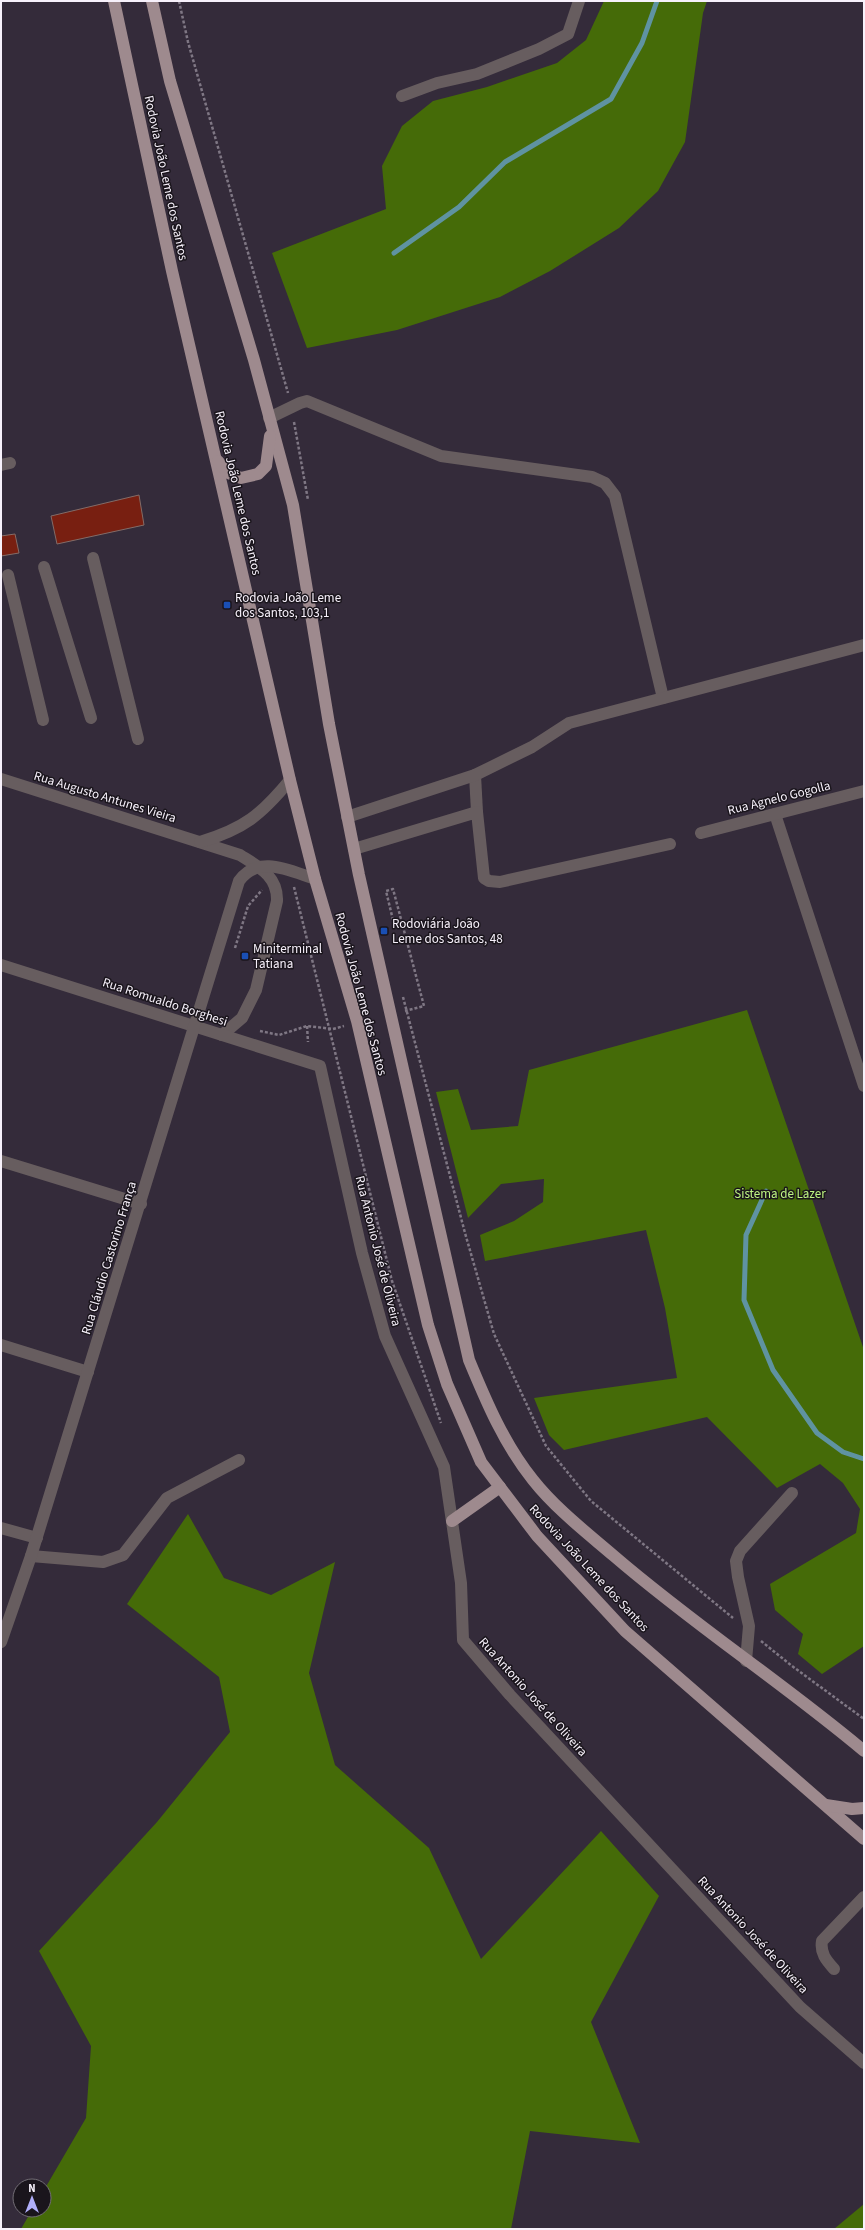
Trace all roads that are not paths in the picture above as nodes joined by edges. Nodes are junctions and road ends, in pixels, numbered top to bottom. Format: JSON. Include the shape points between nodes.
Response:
{"nodes":[{"id":1,"x":114,"y":1,"type":"edge"},
{"id":2,"x":152,"y":1,"type":"edge"},
{"id":3,"x":579,"y":1,"type":"edge"},
{"id":4,"x":402,"y":96,"type":"dead end"},
{"id":5,"x":269,"y":418,"type":"junction"},
{"id":6,"x":216,"y":459,"type":"junction"},
{"id":7,"x":93,"y":558,"type":"dead end"},
{"id":8,"x":44,"y":567,"type":"dead end"},
{"id":9,"x":8,"y":575,"type":"dead end"},
{"id":10,"x":864,"y":645,"type":"edge"},
{"id":11,"x":663,"y":698,"type":"junction"},
{"id":12,"x":91,"y":718,"type":"dead end"},
{"id":13,"x":43,"y":720,"type":"dead end"},
{"id":14,"x":138,"y":739,"type":"dead end"},
{"id":15,"x":476,"y":775,"type":"junction"},
{"id":16,"x":1,"y":779,"type":"edge"},
{"id":17,"x":290,"y":780,"type":"junction"},
{"id":18,"x":864,"y":791,"type":"edge"},
{"id":19,"x":477,"y":812,"type":"junction"},
{"id":20,"x":775,"y":814,"type":"junction"},
{"id":21,"x":347,"y":817,"type":"junction"},
{"id":22,"x":701,"y":833,"type":"dead end"},
{"id":23,"x":200,"y":842,"type":"junction"},
{"id":24,"x":670,"y":844,"type":"dead end"},
{"id":25,"x":354,"y":849,"type":"junction"},
{"id":26,"x":240,"y":855,"type":"junction"},
{"id":27,"x":259,"y":867,"type":"junction"},
{"id":28,"x":315,"y":879,"type":"junction"},
{"id":29,"x":240,"y":881,"type":"junction"},
{"id":30,"x":1,"y":965,"type":"edge"},
{"id":31,"x":196,"y":1026,"type":"junction"},
{"id":32,"x":222,"y":1035,"type":"junction"},
{"id":33,"x":320,"y":1066,"type":"joint"},
{"id":34,"x":864,"y":1086,"type":"edge"},
{"id":35,"x":1,"y":1161,"type":"edge"},
{"id":36,"x":141,"y":1204,"type":"junction"},
{"id":37,"x":1,"y":1345,"type":"edge"},
{"id":38,"x":88,"y":1372,"type":"junction"},
{"id":39,"x":239,"y":1460,"type":"dead end"},
{"id":40,"x":500,"y":1487,"type":"junction"},
{"id":41,"x":792,"y":1493,"type":"dead end"},
{"id":42,"x":452,"y":1521,"type":"junction"},
{"id":43,"x":1,"y":1528,"type":"edge"},
{"id":44,"x":37,"y":1538,"type":"junction"},
{"id":45,"x":31,"y":1556,"type":"junction"},
{"id":46,"x":1,"y":1642,"type":"edge"},
{"id":47,"x":746,"y":1661,"type":"junction"},
{"id":48,"x":862,"y":1750,"type":"edge"},
{"id":49,"x":826,"y":1805,"type":"junction"},
{"id":50,"x":864,"y":1808,"type":"edge"},
{"id":51,"x":864,"y":1839,"type":"edge"},
{"id":52,"x":864,"y":1897,"type":"edge"},
{"id":53,"x":834,"y":1969,"type":"dead end"},
{"id":54,"x":864,"y":2063,"type":"edge"}],
"edges":[{"from":1,"to":6,"type":"main road","name":"Rodovia João Leme dos Santos","via":[[172,271]]},
{"from":2,"to":5,"type":"main road","name":"Rodovia João Leme dos Santos","via":[[170,81]]},
{"from":3,"to":4,"type":"street","via":[[568,34],[539,49],[477,74],[437,83]]},
{"from":5,"to":6,"type":"main road","via":[[270,453],[266,466],[258,474],[241,478],[228,474]]},
{"from":5,"to":11,"type":"street","via":[[307,401],[441,456],[592,477],[605,483],[615,496]]},
{"from":5,"to":21,"type":"main road","name":"Rodovia João Leme dos Santos","via":[[293,505]]},
{"from":6,"to":17,"type":"main road","name":"Rodovia João Leme dos Santos"},
{"from":7,"to":14,"type":"street"},
{"from":8,"to":12,"type":"street"},
{"from":9,"to":13,"type":"street"},
{"from":10,"to":11,"type":"street"},
{"from":11,"to":15,"type":"street","via":[[569,723],[532,747]]},
{"from":15,"to":19,"type":"street"},
{"from":15,"to":21,"type":"street"},
{"from":16,"to":23,"type":"street","name":"Rua Augusto Antunes Vieira"},
{"from":17,"to":23,"type":"street","via":[[272,802],[253,818],[228,834]]},
{"from":17,"to":28,"type":"main road","name":"Rodovia João Leme dos Santos"},
{"from":18,"to":20,"type":"street","name":"Rua Agnelo Gogolla"},
{"from":19,"to":24,"type":"street","via":[[484,878],[500,882]]},
{"from":19,"to":25,"type":"street"},
{"from":20,"to":22,"type":"street","name":"Rua Agnelo Gogolla"},
{"from":20,"to":34,"type":"street"},
{"from":21,"to":25,"type":"main road","name":"Rodovia João Leme dos Santos"},
{"from":23,"to":26,"type":"street","name":"Rua Augusto Antunes Vieira"},
{"from":25,"to":47,"type":"main road","name":"Rodovia João Leme dos Santos","via":[[469,1360],[490,1410],[512,1451],[532,1479],[558,1507],[665,1599]]},
{"from":26,"to":27,"type":"street","name":"Rua Augusto Antunes Vieira"},
{"from":26,"to":29,"type":"street","name":"Rua Cláudio Castorino França","via":[[243,867]]},
{"from":27,"to":28,"type":"street","via":[[273,866]]},
{"from":27,"to":29,"type":"street","via":[[244,874]]},
{"from":27,"to":32,"type":"street","name":"Rua Augusto Antunes Vieira","via":[[277,889],[277,901],[256,990],[242,1018]]},
{"from":28,"to":40,"type":"main road","name":"Rodovia João Leme dos Santos","via":[[357,1021],[428,1325],[450,1391],[481,1462]]},
{"from":29,"to":31,"type":"street","name":"Rua Cláudio Castorino França"},
{"from":30,"to":31,"type":"street","name":"Rua Romualdo Borghesi"},
{"from":31,"to":32,"type":"street","name":"Rua Romualdo Borghesi"},
{"from":31,"to":36,"type":"street","name":"Rua Cláudio Castorino França"},
{"from":32,"to":33,"type":"street","name":"Rua Romualdo Borghesi"},
{"from":33,"to":42,"type":"street","name":"Rua Antonio José de Oliveira","via":[[362,1253],[385,1336],[444,1467]]},
{"from":35,"to":36,"type":"street"},
{"from":36,"to":38,"type":"street","name":"Rua Cláudio Castorino França"},
{"from":37,"to":38,"type":"street"},
{"from":38,"to":44,"type":"street","name":"Rua Cláudio Castorino França"},
{"from":39,"to":45,"type":"street","via":[[168,1498],[123,1555],[103,1562]]},
{"from":40,"to":42,"type":"main road"},
{"from":40,"to":49,"type":"main road","name":"Rodovia João Leme dos Santos","via":[[537,1536],[625,1631]]},
{"from":41,"to":47,"type":"street","via":[[740,1551],[736,1561],[749,1631]]},
{"from":42,"to":54,"type":"street","name":"Rua Antonio José de Oliveira","via":[[461,1582],[462,1640],[800,2007]]},
{"from":43,"to":44,"type":"street"},
{"from":44,"to":45,"type":"street","name":"Rua Cláudio Castorino França"},
{"from":45,"to":46,"type":"street","name":"Rua Cláudio Castorino França"},
{"from":47,"to":48,"type":"main road","name":"Rodovia João Leme dos Santos"},
{"from":49,"to":50,"type":"main road"},
{"from":49,"to":51,"type":"main road","name":"Rodovia João Leme dos Santos"},
{"from":52,"to":53,"type":"street","via":[[822,1941],[823,1955]]}]}
